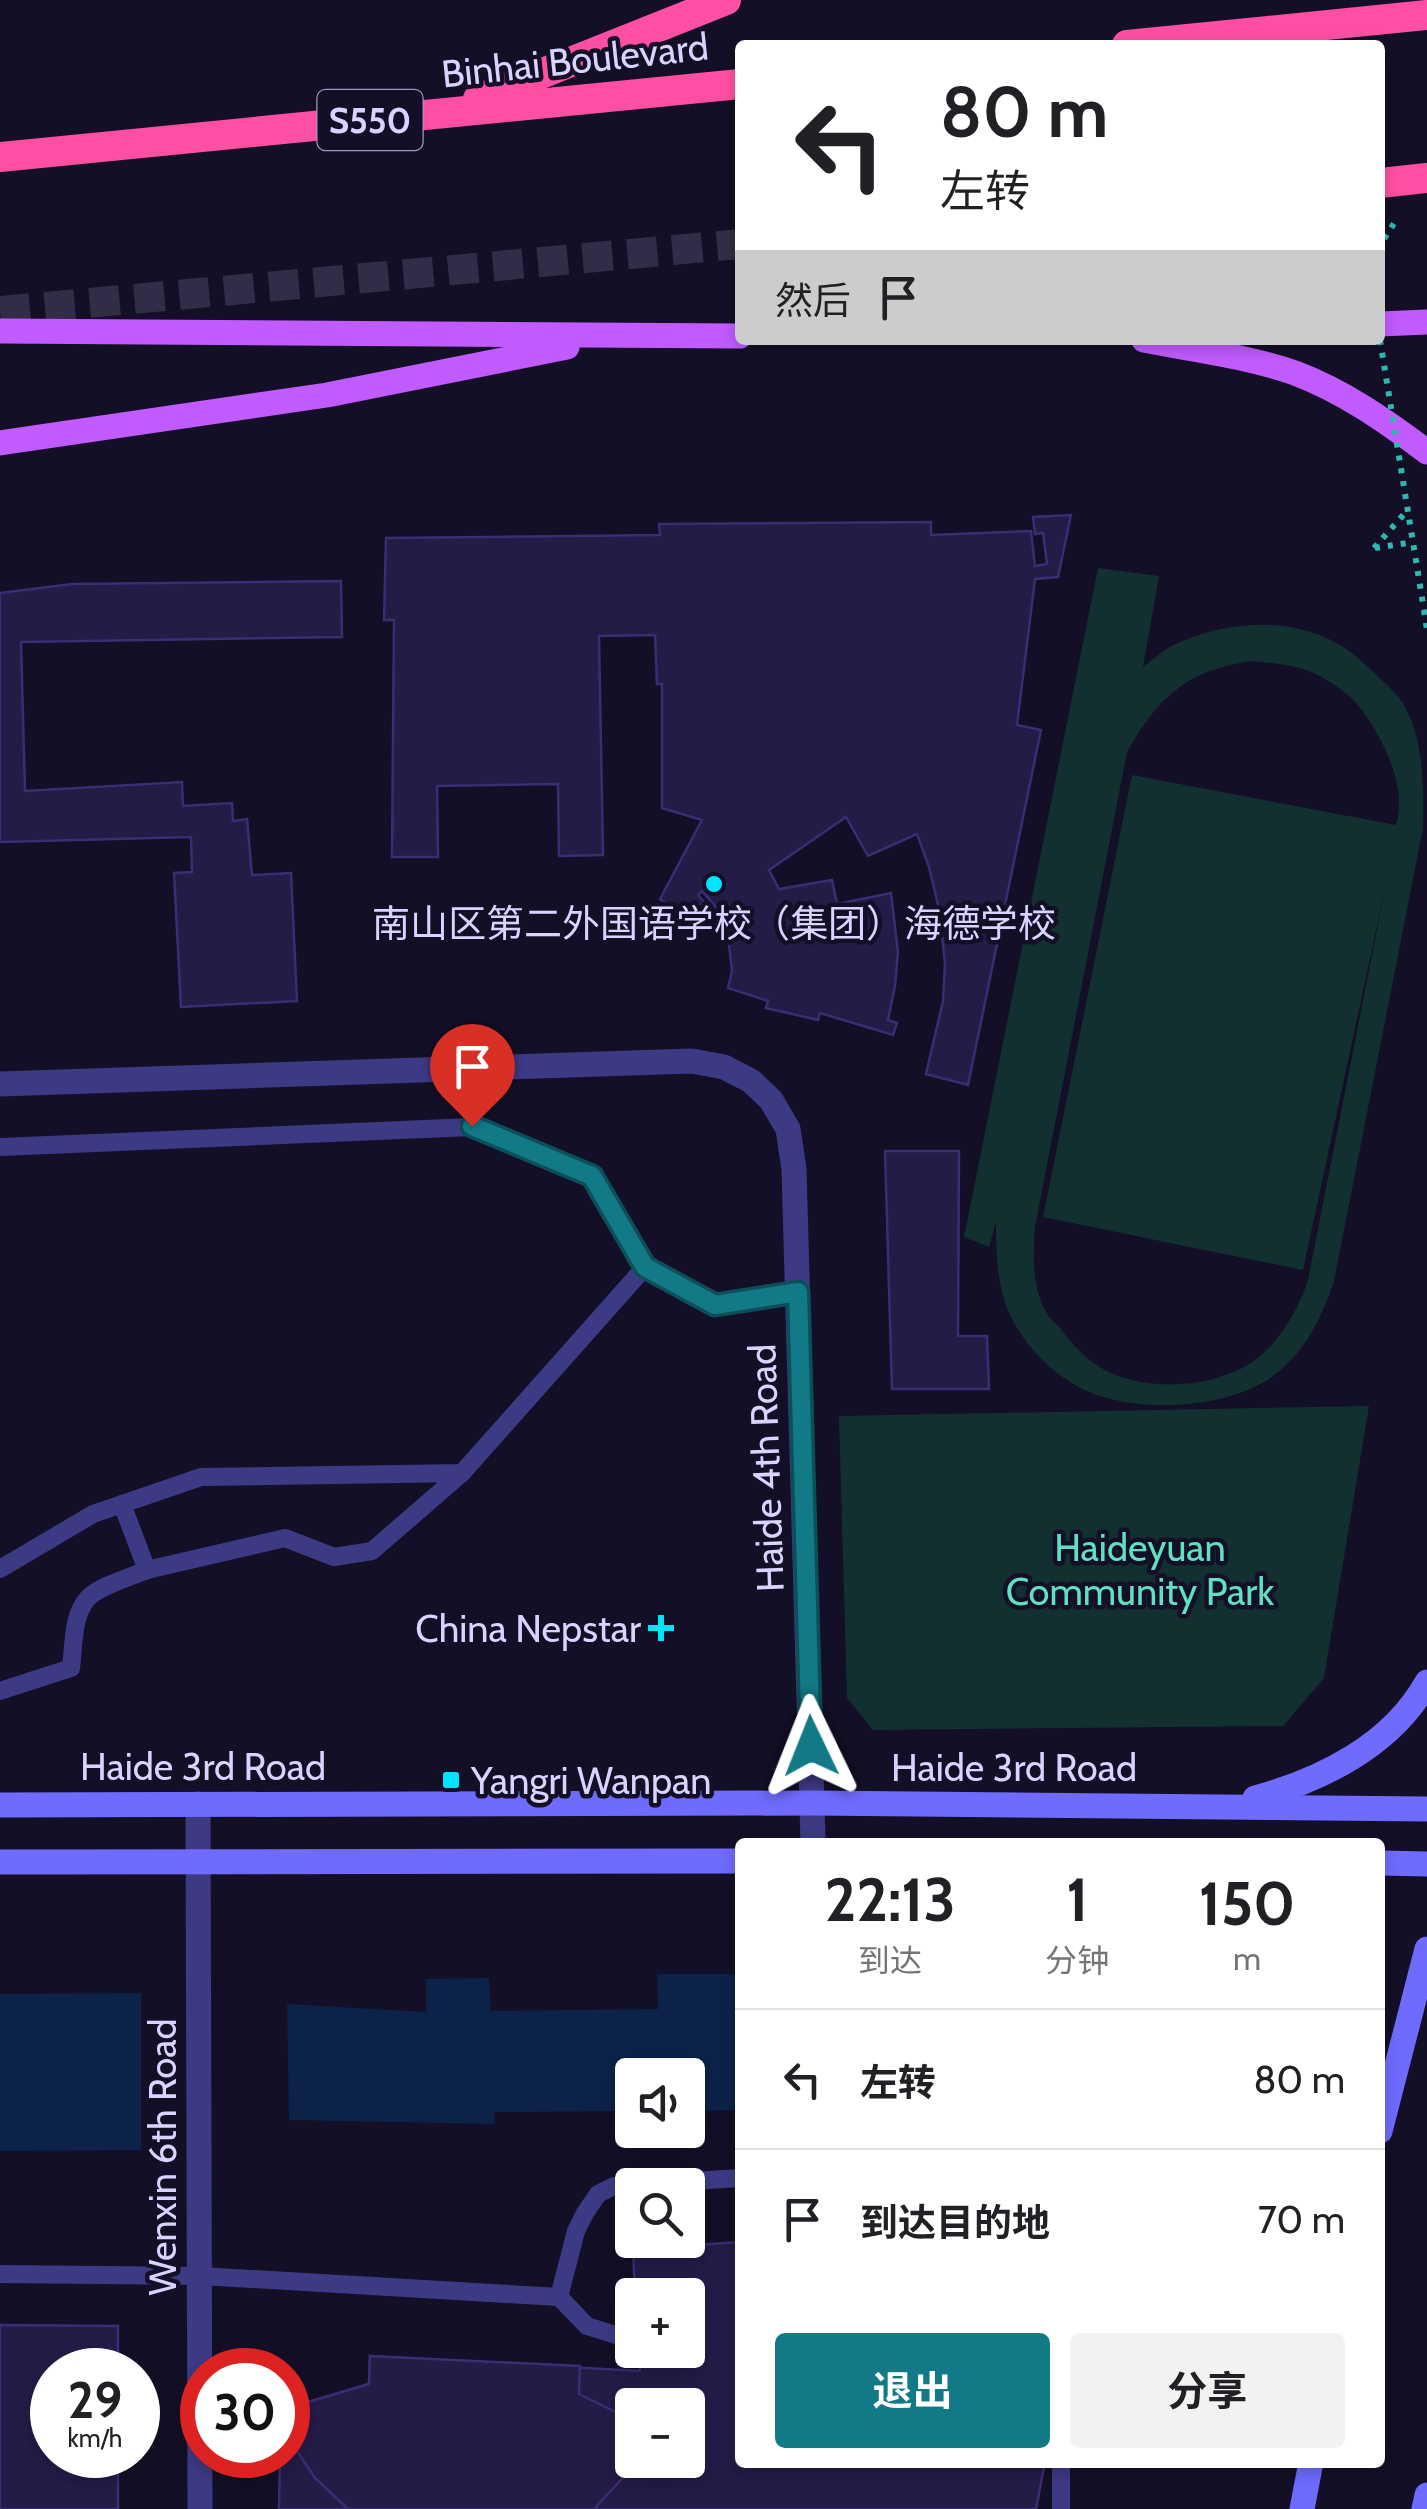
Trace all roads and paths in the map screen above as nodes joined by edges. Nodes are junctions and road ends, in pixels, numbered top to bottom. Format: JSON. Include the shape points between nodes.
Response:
{"nodes":[{"id":1,"x":726,"y":0,"type":"edge"},
{"id":2,"x":1427,"y":15,"type":"edge"},
{"id":3,"x":1177,"y":40,"type":"edge"},
{"id":4,"x":735,"y":84,"type":"edge"},
{"id":5,"x":442,"y":113,"type":"junction"},
{"id":6,"x":0,"y":158,"type":"edge"},
{"id":7,"x":1427,"y":178,"type":"edge"},
{"id":8,"x":1385,"y":182,"type":"edge"},
{"id":9,"x":1427,"y":322,"type":"edge"},
{"id":10,"x":1385,"y":324,"type":"edge"},
{"id":11,"x":0,"y":331,"type":"edge"},
{"id":12,"x":616,"y":336,"type":"junction"},
{"id":13,"x":735,"y":336,"type":"edge"},
{"id":14,"x":1170,"y":345,"type":"edge"},
{"id":15,"x":1381,"y":345,"type":"edge"},
{"id":16,"x":0,"y":443,"type":"edge"},
{"id":17,"x":1427,"y":452,"type":"edge"},
{"id":18,"x":1406,"y":512,"type":"dead end"},
{"id":19,"x":1413,"y":542,"type":"junction"},
{"id":20,"x":1427,"y":630,"type":"edge"},
{"id":21,"x":0,"y":1084,"type":"edge"},
{"id":22,"x":0,"y":1147,"type":"edge"},
{"id":23,"x":645,"y":1267,"type":"junction"},
{"id":24,"x":798,"y":1292,"type":"junction"},
{"id":25,"x":462,"y":1472,"type":"junction"},
{"id":26,"x":122,"y":1504,"type":"junction"},
{"id":27,"x":0,"y":1569,"type":"edge"},
{"id":28,"x":147,"y":1570,"type":"junction"},
{"id":29,"x":1427,"y":1682,"type":"edge"},
{"id":30,"x":0,"y":1691,"type":"edge"},
{"id":31,"x":813,"y":1803,"type":"junction"},
{"id":32,"x":198,"y":1804,"type":"junction"},
{"id":33,"x":0,"y":1805,"type":"edge"},
{"id":34,"x":1221,"y":1806,"type":"junction"},
{"id":35,"x":1427,"y":1809,"type":"edge"},
{"id":36,"x":813,"y":1838,"type":"edge"},
{"id":37,"x":735,"y":1861,"type":"edge"},
{"id":38,"x":0,"y":1862,"type":"edge"},
{"id":39,"x":198,"y":1863,"type":"junction"},
{"id":40,"x":1385,"y":1863,"type":"edge"},
{"id":41,"x":1427,"y":1864,"type":"edge"},
{"id":42,"x":1427,"y":1949,"type":"edge"},
{"id":43,"x":1385,"y":2112,"type":"edge"},
{"id":44,"x":735,"y":2178,"type":"edge"},
{"id":45,"x":0,"y":2274,"type":"edge"},
{"id":46,"x":200,"y":2276,"type":"junction"},
{"id":47,"x":559,"y":2296,"type":"junction"},
{"id":48,"x":615,"y":2335,"type":"edge"},
{"id":49,"x":1061,"y":2468,"type":"edge"},
{"id":50,"x":1310,"y":2468,"type":"edge"},
{"id":51,"x":1427,"y":2495,"type":"edge"},
{"id":52,"x":200,"y":2509,"type":"edge"},
{"id":53,"x":1060,"y":2509,"type":"edge"},
{"id":54,"x":1302,"y":2509,"type":"edge"},
{"id":55,"x":1424,"y":2509,"type":"edge"}],
"edges":[{"from":1,"to":5,"type":"highway"},
{"from":2,"to":3,"type":"highway"},
{"from":4,"to":5,"type":"highway","name":"Binhai Boulevard","number":"S550"},
{"from":5,"to":6,"type":"highway","name":"Binhai Boulevard","number":"S550"},
{"from":7,"to":8,"type":"highway"},
{"from":9,"to":10,"type":"main road"},
{"from":11,"to":12,"type":"main road"},
{"from":12,"to":13,"type":"main road"},
{"from":12,"to":16,"type":"main road","via":[[328,394]]},
{"from":14,"to":17,"type":"main road","via":[[1296,374],[1341,394]]},
{"from":15,"to":19,"type":"path","bridge":true},
{"from":18,"to":19,"type":"path","via":[[1374,548]]},
{"from":19,"to":20,"type":"path","bridge":true},
{"from":21,"to":24,"type":"street","name":"Haide 4th Road","via":[[692,1061],[724,1067],[771,1100],[788,1129]]},
{"from":22,"to":23,"type":"lane","via":[[472,1126],[592,1176]]},
{"from":23,"to":24,"type":"lane","via":[[715,1305]]},
{"from":23,"to":25,"type":"lane"},
{"from":24,"to":31,"type":"street","name":"Haide 4th Road"},
{"from":25,"to":26,"type":"lane","via":[[200,1478]]},
{"from":25,"to":28,"type":"lane","via":[[372,1550],[334,1557],[285,1538]]},
{"from":26,"to":27,"type":"lane"},
{"from":26,"to":28,"type":"lane"},
{"from":28,"to":30,"type":"lane","via":[[88,1598],[77,1620],[71,1668]]},
{"from":29,"to":34,"type":"main road","via":[[1378,1739],[1338,1767],[1291,1788]]},
{"from":31,"to":32,"type":"main road","name":"Haide 3rd Road"},
{"from":31,"to":34,"type":"main road","name":"Haide 3rd Road"},
{"from":31,"to":36,"type":"street","name":"Haide 4th Road"},
{"from":32,"to":33,"type":"main road","name":"Haide 3rd Road"},
{"from":32,"to":39,"type":"street","name":"Wenxin 6th Road"},
{"from":34,"to":35,"type":"main road","name":"Haide 3rd Road"},
{"from":37,"to":39,"type":"main road"},
{"from":38,"to":39,"type":"main road"},
{"from":39,"to":46,"type":"street","name":"Wenxin 6th Road"},
{"from":40,"to":41,"type":"main road"},
{"from":42,"to":43,"type":"main road"},
{"from":44,"to":47,"type":"lane","via":[[614,2186],[598,2194],[576,2231]]},
{"from":45,"to":46,"type":"lane"},
{"from":46,"to":47,"type":"lane"},
{"from":46,"to":52,"type":"street","name":"Wenxin 6th Road"},
{"from":47,"to":48,"type":"lane","via":[[587,2326]]},
{"from":49,"to":53,"type":"lane"},
{"from":50,"to":54,"type":"main road"},
{"from":51,"to":55,"type":"main road"}]}
